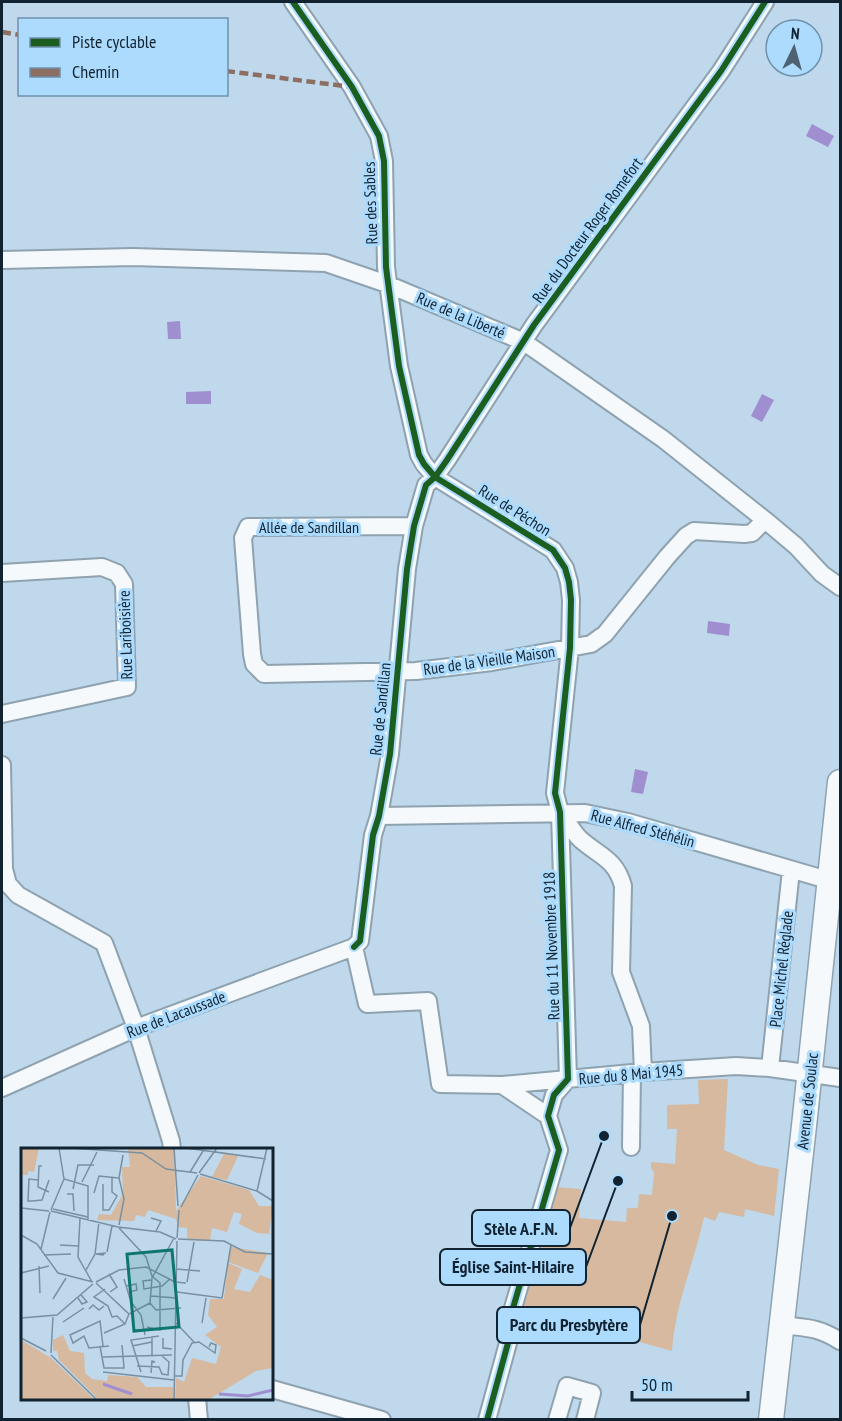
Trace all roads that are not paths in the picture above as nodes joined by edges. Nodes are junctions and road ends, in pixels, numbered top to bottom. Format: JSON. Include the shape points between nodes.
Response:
{"nodes":[{"id":1,"x":293,"y":2,"type":"edge"},
{"id":2,"x":765,"y":2,"type":"edge"},
{"id":3,"x":2,"y":260,"type":"edge"},
{"id":4,"x":387,"y":284,"type":"junction"},
{"id":5,"x":524,"y":342,"type":"junction"},
{"id":6,"x":435,"y":477,"type":"junction"},
{"id":7,"x":765,"y":520,"type":"junction"},
{"id":8,"x":414,"y":526,"type":"junction"},
{"id":9,"x":2,"y":573,"type":"edge"},
{"id":10,"x":840,"y":587,"type":"edge"},
{"id":11,"x":570,"y":648,"type":"junction"},
{"id":12,"x":398,"y":671,"type":"junction"},
{"id":13,"x":264,"y":674,"type":"joint"},
{"id":14,"x":2,"y":714,"type":"edge"},
{"id":15,"x":2,"y":765,"type":"edge"},
{"id":16,"x":840,"y":782,"type":"edge"},
{"id":17,"x":560,"y":813,"type":"junction"},
{"id":18,"x":379,"y":816,"type":"junction"},
{"id":19,"x":791,"y":870,"type":"junction"},
{"id":20,"x":831,"y":881,"type":"junction"},
{"id":21,"x":354,"y":947,"type":"junction"},
{"id":22,"x":136,"y":1028,"type":"junction"},
{"id":23,"x":770,"y":1068,"type":"junction"},
{"id":24,"x":638,"y":1072,"type":"junction"},
{"id":25,"x":809,"y":1073,"type":"junction"},
{"id":26,"x":840,"y":1078,"type":"edge"},
{"id":27,"x":568,"y":1079,"type":"junction"},
{"id":28,"x":502,"y":1085,"type":"junction"},
{"id":29,"x":2,"y":1088,"type":"edge"},
{"id":30,"x":548,"y":1116,"type":"junction"},
{"id":31,"x":631,"y":1147,"type":"dead end"},
{"id":32,"x":172,"y":1148,"type":"edge"},
{"id":33,"x":782,"y":1325,"type":"junction"},
{"id":34,"x":840,"y":1341,"type":"edge"},
{"id":35,"x":273,"y":1389,"type":"edge"},
{"id":36,"x":197,"y":1400,"type":"edge"},
{"id":37,"x":199,"y":1419,"type":"edge"},
{"id":38,"x":382,"y":1419,"type":"edge"},
{"id":39,"x":487,"y":1419,"type":"edge"},
{"id":40,"x":557,"y":1419,"type":"edge"},
{"id":41,"x":585,"y":1419,"type":"edge"},
{"id":42,"x":771,"y":1419,"type":"edge"}],
"edges":[{"from":1,"to":4,"type":"street","name":"Rue des Sables","via":[[352,87],[379,136],[384,161]]},
{"from":2,"to":5,"type":"street","name":"Rue du Docteur Roger Romefort","via":[[721,71]]},
{"from":3,"to":4,"type":"street","name":"Rue de la Liberté","via":[[133,257],[326,263]]},
{"from":4,"to":5,"type":"street","name":"Rue de la Liberté"},
{"from":4,"to":6,"type":"street","name":"Rue de Péchon","via":[[399,366],[419,455]]},
{"from":5,"to":6,"type":"street","name":"Rue du Docteur Roger Romefort"},
{"from":5,"to":7,"type":"street","name":"Rue de la Liberté","via":[[663,439]]},
{"from":6,"to":8,"type":"street","name":"Rue de Sandillan","via":[[426,485]]},
{"from":6,"to":11,"type":"street","name":"Rue de Péchon","via":[[553,550],[569,582]]},
{"from":7,"to":10,"type":"street","name":"Rue de la Liberté"},
{"from":7,"to":11,"type":"street","name":"Rue de la Vieille Maison","via":[[752,533],[694,531],[686,536],[605,634],[591,644]]},
{"from":8,"to":12,"type":"street","name":"Rue de Sandillan"},
{"from":8,"to":13,"type":"street","name":"Allée de Sandillan","via":[[248,527],[243,538],[252,654],[254,664]]},
{"from":9,"to":14,"type":"street","name":"Rue Lariboisière","via":[[102,567],[117,573],[124,584],[127,687]]},
{"from":11,"to":12,"type":"street","name":"Rue de la Vieille Maison","via":[[492,662]]},
{"from":11,"to":17,"type":"street","name":"Rue de Péchon","via":[[555,793]]},
{"from":12,"to":13,"type":"street","name":"Rue de la Vieille Maison"},
{"from":12,"to":18,"type":"street","name":"Rue de Sandillan"},
{"from":15,"to":22,"type":"street","via":[[3,869],[9,884],[18,895],[104,943]]},
{"from":16,"to":20,"type":"main road","name":"Avenue de Soulac"},
{"from":17,"to":18,"type":"street","name":"Rue Alfred Stéhélin"},
{"from":17,"to":19,"type":"street","name":"Rue Alfred Stéhélin","via":[[585,813],[628,822]]},
{"from":17,"to":24,"type":"street","via":[[579,838],[620,874],[621,972],[641,1026]]},
{"from":17,"to":27,"type":"street","name":"Rue du 11 Novembre 1918"},
{"from":18,"to":21,"type":"street","name":"Rue de Sandillan","via":[[373,835],[360,941]]},
{"from":19,"to":20,"type":"street","name":"Rue Alfred Stéhélin"},
{"from":19,"to":23,"type":"street","name":"Place Michel Réglade"},
{"from":20,"to":25,"type":"main road","name":"Avenue de Soulac"},
{"from":21,"to":22,"type":"street","name":"Rue de Lacaussade"},
{"from":21,"to":28,"type":"street","name":"Rue du 8 Mai 1945","via":[[367,1004],[428,1002],[440,1084]]},
{"from":22,"to":29,"type":"street","name":"Rue de Lacaussade"},
{"from":22,"to":32,"type":"street"},
{"from":23,"to":24,"type":"street","name":"Rue du 8 Mai 1945","via":[[736,1066]]},
{"from":23,"to":25,"type":"street","name":"Rue du 8 Mai 1945"},
{"from":24,"to":27,"type":"street","name":"Rue du 8 Mai 1945"},
{"from":24,"to":31,"type":"street"},
{"from":25,"to":26,"type":"street","name":"Rue du 8 Mai 1945"},
{"from":25,"to":33,"type":"main road","name":"Avenue de Soulac"},
{"from":27,"to":28,"type":"street","name":"Rue du 8 Mai 1945"},
{"from":27,"to":30,"type":"street","via":[[554,1095]]},
{"from":28,"to":30,"type":"street"},
{"from":30,"to":39,"type":"street","via":[[560,1150],[511,1315],[508,1343]]},
{"from":33,"to":34,"type":"street","via":[[804,1326]]},
{"from":33,"to":42,"type":"main road","name":"Avenue de Soulac"},
{"from":35,"to":38,"type":"street"},
{"from":36,"to":37,"type":"street"},
{"from":40,"to":41,"type":"street","via":[[567,1386],[592,1393]]}]}
